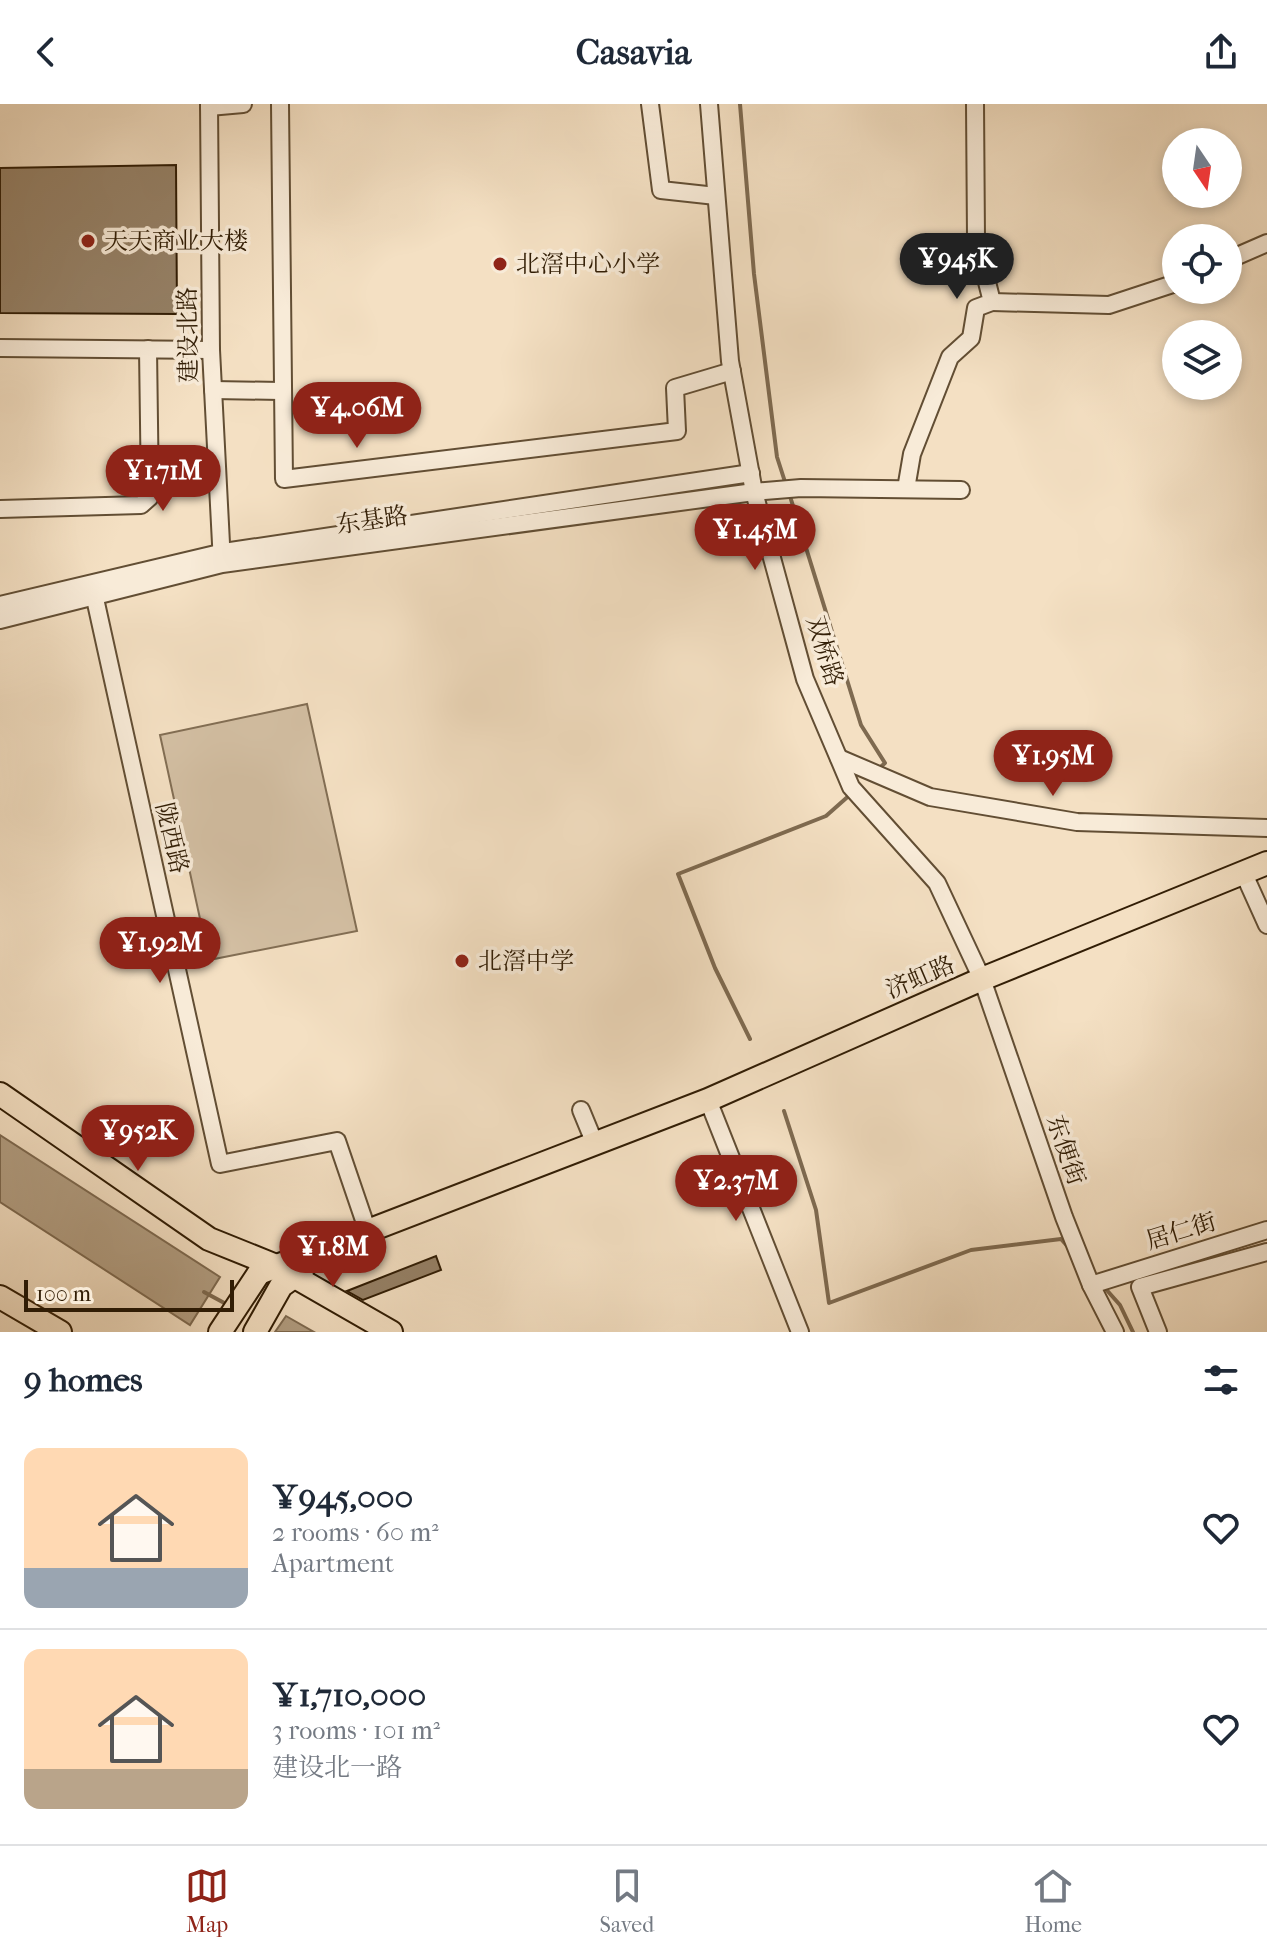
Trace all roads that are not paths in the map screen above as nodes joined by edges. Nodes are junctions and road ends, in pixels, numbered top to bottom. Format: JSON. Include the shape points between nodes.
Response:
{"nodes":[{"id":1,"x":243,"y":104,"type":"edge"},
{"id":2,"x":280,"y":104,"type":"edge"},
{"id":3,"x":650,"y":104,"type":"edge"},
{"id":4,"x":709,"y":104,"type":"edge"},
{"id":5,"x":975,"y":104,"type":"edge"},
{"id":6,"x":214,"y":105,"type":"edge"},
{"id":7,"x":716,"y":196,"type":"junction"},
{"id":8,"x":1267,"y":243,"type":"edge"},
{"id":9,"x":1242,"y":254,"type":"edge"},
{"id":10,"x":1162,"y":288,"type":"edge"},
{"id":11,"x":992,"y":302,"type":"junction"},
{"id":12,"x":0,"y":348,"type":"edge"},
{"id":13,"x":148,"y":349,"type":"junction"},
{"id":14,"x":211,"y":350,"type":"junction"},
{"id":15,"x":732,"y":371,"type":"junction"},
{"id":16,"x":217,"y":390,"type":"junction"},
{"id":17,"x":281,"y":391,"type":"junction"},
{"id":18,"x":751,"y":473,"type":"junction"},
{"id":19,"x":906,"y":489,"type":"junction"},
{"id":20,"x":961,"y":490,"type":"dead end"},
{"id":21,"x":754,"y":492,"type":"junction"},
{"id":22,"x":0,"y":509,"type":"edge"},
{"id":23,"x":228,"y":558,"type":"junction"},
{"id":24,"x":94,"y":594,"type":"junction"},
{"id":25,"x":0,"y":605,"type":"edge"},
{"id":26,"x":0,"y":620,"type":"edge"},
{"id":27,"x":839,"y":758,"type":"junction"},
{"id":28,"x":1267,"y":828,"type":"edge"},
{"id":29,"x":1267,"y":863,"type":"edge"},
{"id":30,"x":1244,"y":874,"type":"junction"},
{"id":31,"x":1267,"y":925,"type":"edge"},
{"id":32,"x":982,"y":979,"type":"junction"},
{"id":33,"x":0,"y":1094,"type":"edge"},
{"id":34,"x":708,"y":1100,"type":"junction"},
{"id":35,"x":0,"y":1105,"type":"edge"},
{"id":36,"x":581,"y":1110,"type":"dead end"},
{"id":37,"x":595,"y":1144,"type":"junction"},
{"id":38,"x":1267,"y":1230,"type":"edge"},
{"id":39,"x":368,"y":1232,"type":"junction"},
{"id":40,"x":1267,"y":1252,"type":"edge"},
{"id":41,"x":270,"y":1282,"type":"junction"},
{"id":42,"x":1091,"y":1285,"type":"junction"},
{"id":43,"x":0,"y":1297,"type":"edge"},
{"id":44,"x":60,"y":1332,"type":"edge"},
{"id":45,"x":220,"y":1332,"type":"edge"},
{"id":46,"x":255,"y":1332,"type":"edge"},
{"id":47,"x":363,"y":1332,"type":"edge"},
{"id":48,"x":391,"y":1332,"type":"edge"},
{"id":49,"x":800,"y":1332,"type":"edge"},
{"id":50,"x":1115,"y":1332,"type":"edge"},
{"id":51,"x":1158,"y":1332,"type":"edge"}],
"edges":[{"from":1,"to":6,"type":"street"},
{"from":2,"to":17,"type":"street"},
{"from":3,"to":7,"type":"street","via":[[661,190]]},
{"from":4,"to":7,"type":"street","name":"双桥路"},
{"from":5,"to":11,"type":"street","via":[[976,238]]},
{"from":6,"to":14,"type":"street","name":"建设北路"},
{"from":6,"to":16,"type":"street","name":"建设北路"},
{"from":7,"to":15,"type":"street","name":"双桥路"},
{"from":8,"to":9,"type":"street"},
{"from":10,"to":11,"type":"street","via":[[1109,305]]},
{"from":11,"to":19,"type":"street","via":[[976,308],[971,338],[950,357],[912,454]]},
{"from":12,"to":13,"type":"street"},
{"from":13,"to":14,"type":"street"},
{"from":13,"to":22,"type":"street","via":[[150,497],[141,505]]},
{"from":14,"to":16,"type":"street","name":"建设北路"},
{"from":15,"to":17,"type":"street","via":[[675,388],[677,431],[284,479]]},
{"from":15,"to":18,"type":"street","name":"双桥路"},
{"from":16,"to":17,"type":"street"},
{"from":16,"to":23,"type":"street","name":"建设北路"},
{"from":18,"to":21,"type":"street","name":"双桥路"},
{"from":18,"to":23,"type":"street","name":"东基路"},
{"from":19,"to":20,"type":"street","name":"东基路"},
{"from":19,"to":21,"type":"street","name":"东基路"},
{"from":21,"to":23,"type":"street","name":"东基路"},
{"from":21,"to":27,"type":"street","name":"双桥路","via":[[805,679]]},
{"from":23,"to":24,"type":"street","name":"东基路"},
{"from":23,"to":25,"type":"street","name":"东基路"},
{"from":24,"to":26,"type":"street","name":"东基路"},
{"from":24,"to":39,"type":"street","name":"陇西路","via":[[220,1164],[337,1141]]},
{"from":27,"to":28,"type":"street","via":[[930,797],[1077,822]]},
{"from":27,"to":32,"type":"street","name":"双桥路","via":[[851,787],[937,883]]},
{"from":29,"to":30,"type":"main road","name":"济虹路"},
{"from":30,"to":31,"type":"street"},
{"from":30,"to":32,"type":"main road","name":"济虹路"},
{"from":32,"to":34,"type":"main road","name":"济虹路"},
{"from":32,"to":42,"type":"street","name":"东便街"},
{"from":33,"to":41,"type":"main road"},
{"from":34,"to":37,"type":"main road","name":"济虹路"},
{"from":34,"to":49,"type":"street"},
{"from":35,"to":41,"type":"main road","via":[[209,1250]]},
{"from":36,"to":37,"type":"street"},
{"from":37,"to":39,"type":"main road","name":"济虹路"},
{"from":37,"to":41,"type":"main road","name":"济虹路","via":[[590,1153]]},
{"from":38,"to":42,"type":"street","name":"居仁街"},
{"from":39,"to":41,"type":"main road","name":"济虹路"},
{"from":40,"to":51,"type":"street","via":[[1140,1287]]},
{"from":41,"to":45,"type":"main road"},
{"from":41,"to":46,"type":"main road"},
{"from":41,"to":47,"type":"main road"},
{"from":41,"to":48,"type":"main road"},
{"from":42,"to":50,"type":"street","name":"东便街"},
{"from":43,"to":44,"type":"main road"}]}
